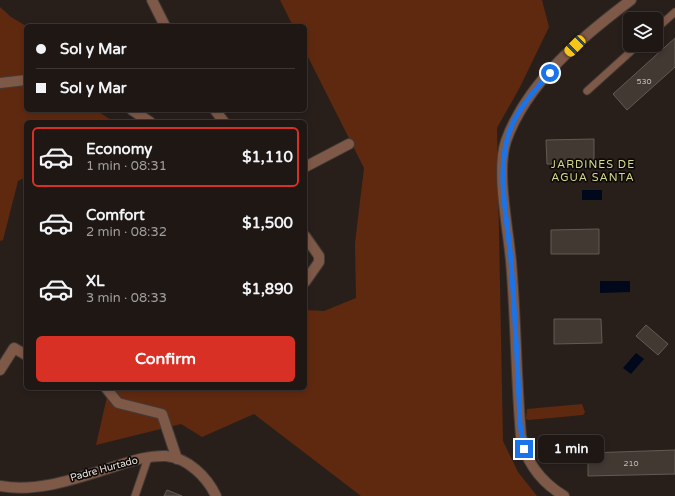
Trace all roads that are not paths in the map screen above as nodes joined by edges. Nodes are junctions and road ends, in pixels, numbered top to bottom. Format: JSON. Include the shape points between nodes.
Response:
{"nodes":[{"id":1,"x":152,"y":0,"type":"edge"},
{"id":2,"x":630,"y":0,"type":"edge"},
{"id":3,"x":675,"y":12,"type":"edge"},
{"id":4,"x":663,"y":23,"type":"edge"},
{"id":5,"x":164,"y":24,"type":"edge"},
{"id":6,"x":630,"y":52,"type":"edge"},
{"id":7,"x":24,"y":80,"type":"edge"},
{"id":8,"x":0,"y":83,"type":"edge"},
{"id":9,"x":587,"y":91,"type":"dead end"},
{"id":10,"x":135,"y":112,"type":"edge"},
{"id":11,"x":147,"y":120,"type":"edge"},
{"id":12,"x":349,"y":144,"type":"dead end"},
{"id":13,"x":307,"y":166,"type":"edge"},
{"id":14,"x":307,"y":239,"type":"edge"},
{"id":15,"x":307,"y":279,"type":"edge"},
{"id":16,"x":24,"y":354,"type":"edge"},
{"id":17,"x":0,"y":370,"type":"edge"},
{"id":18,"x":108,"y":390,"type":"edge"},
{"id":19,"x":148,"y":458,"type":"junction"},
{"id":20,"x":177,"y":459,"type":"junction"},
{"id":21,"x":0,"y":486,"type":"edge"},
{"id":22,"x":135,"y":496,"type":"edge"},
{"id":23,"x":216,"y":496,"type":"edge"},
{"id":24,"x":564,"y":496,"type":"edge"}],
"edges":[{"from":1,"to":5,"type":"street"},
{"from":2,"to":24,"type":"street","via":[[586,35],[525,101],[506,143],[503,188],[511,261],[521,436],[524,449],[536,472]]},
{"from":3,"to":4,"type":"lane"},
{"from":6,"to":9,"type":"lane"},
{"from":7,"to":8,"type":"street"},
{"from":10,"to":11,"type":"street"},
{"from":12,"to":13,"type":"street"},
{"from":14,"to":15,"type":"street","via":[[319,256],[319,262]]},
{"from":16,"to":17,"type":"street","via":[[14,348]]},
{"from":18,"to":20,"type":"street","via":[[118,403],[162,414]]},
{"from":19,"to":20,"type":"street","name":"Padre Hurtado","via":[[166,456]]},
{"from":19,"to":21,"type":"street","name":"Padre Hurtado","via":[[35,488],[16,489]]},
{"from":19,"to":22,"type":"lane"},
{"from":20,"to":23,"type":"street","name":"Padre Hurtado","via":[[196,469],[211,485]]}]}
